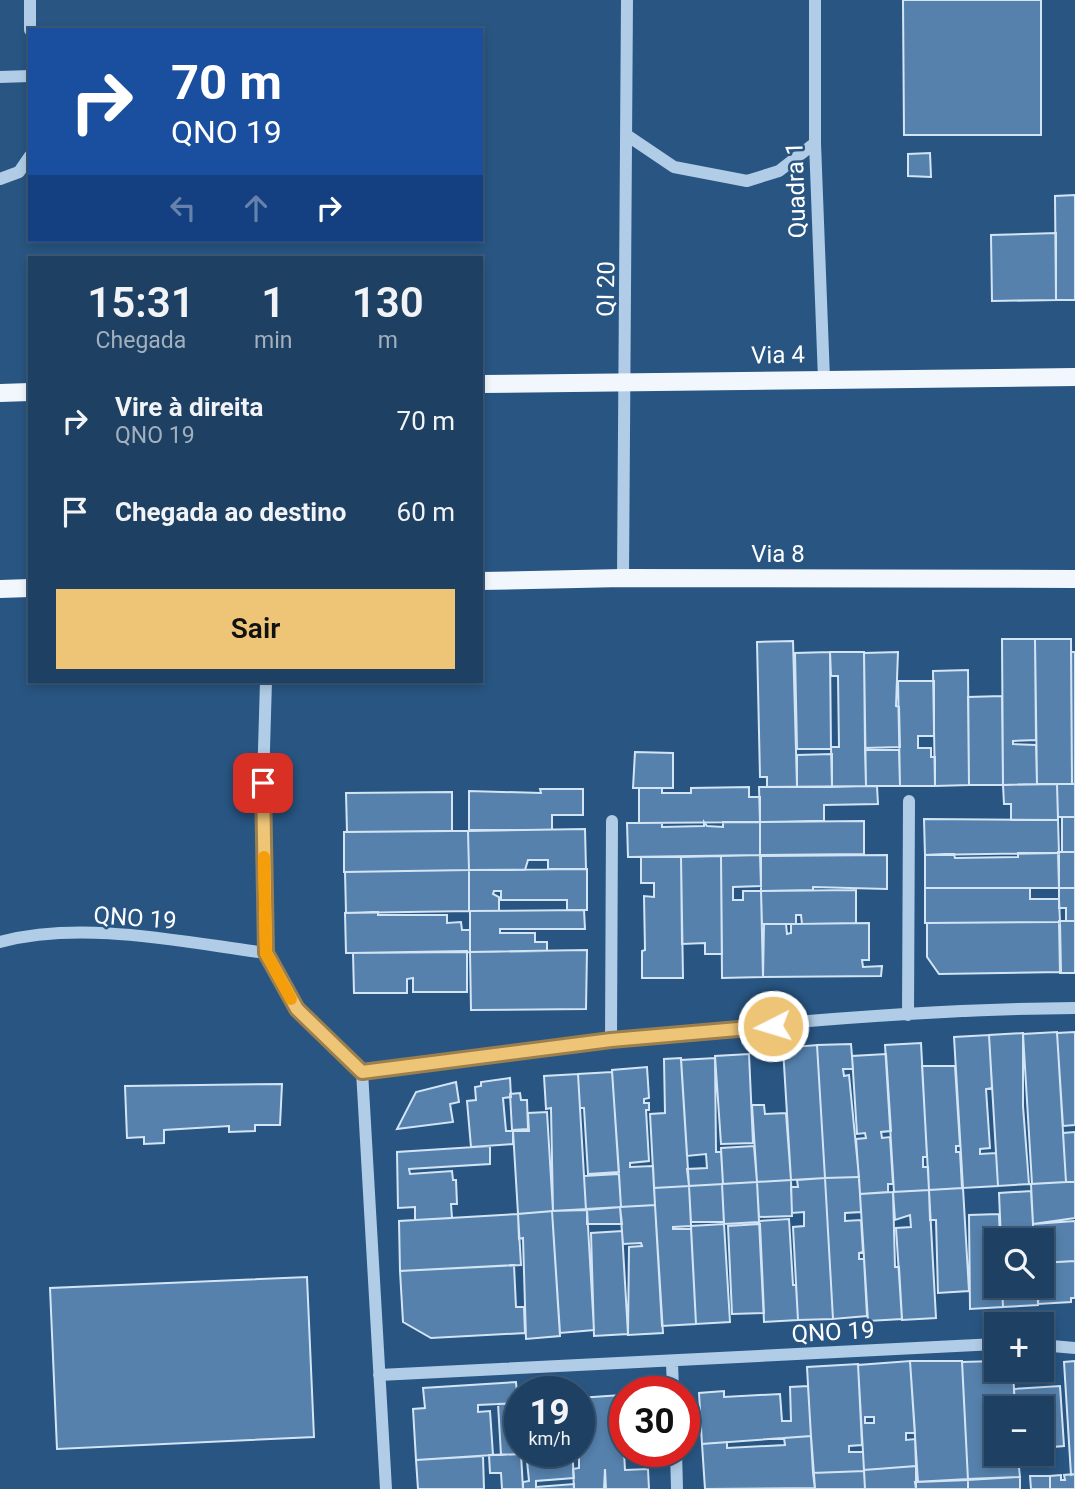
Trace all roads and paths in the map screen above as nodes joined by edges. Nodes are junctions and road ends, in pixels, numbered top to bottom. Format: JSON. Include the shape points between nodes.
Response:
{"nodes":[{"id":1,"x":30,"y":0,"type":"edge"},
{"id":2,"x":627,"y":0,"type":"edge"},
{"id":3,"x":815,"y":0,"type":"edge"},
{"id":4,"x":30,"y":28,"type":"edge"},
{"id":5,"x":28,"y":76,"type":"edge"},
{"id":6,"x":0,"y":77,"type":"edge"},
{"id":7,"x":628,"y":136,"type":"junction"},
{"id":8,"x":815,"y":143,"type":"junction"},
{"id":9,"x":28,"y":159,"type":"edge"},
{"id":10,"x":0,"y":179,"type":"edge"},
{"id":11,"x":1075,"y":377,"type":"edge"},
{"id":12,"x":824,"y":379,"type":"junction"},
{"id":13,"x":626,"y":381,"type":"junction"},
{"id":14,"x":483,"y":384,"type":"edge"},
{"id":15,"x":28,"y":392,"type":"edge"},
{"id":16,"x":0,"y":393,"type":"edge"},
{"id":17,"x":623,"y":578,"type":"junction"},
{"id":18,"x":1075,"y":579,"type":"edge"},
{"id":19,"x":483,"y":581,"type":"edge"},
{"id":20,"x":28,"y":588,"type":"edge"},
{"id":21,"x":0,"y":589,"type":"edge"},
{"id":22,"x":266,"y":683,"type":"edge"},
{"id":23,"x":909,"y":801,"type":"dead end"},
{"id":24,"x":612,"y":821,"type":"dead end"},
{"id":25,"x":0,"y":942,"type":"edge"},
{"id":26,"x":266,"y":953,"type":"junction"},
{"id":27,"x":1075,"y":1008,"type":"edge"},
{"id":28,"x":908,"y":1015,"type":"junction"},
{"id":29,"x":611,"y":1040,"type":"junction"},
{"id":30,"x":362,"y":1072,"type":"junction"},
{"id":31,"x":984,"y":1345,"type":"edge"},
{"id":32,"x":1054,"y":1346,"type":"edge"},
{"id":33,"x":1075,"y":1348,"type":"edge"},
{"id":34,"x":672,"y":1362,"type":"junction"},
{"id":35,"x":379,"y":1375,"type":"junction"},
{"id":36,"x":672,"y":1376,"type":"edge"},
{"id":37,"x":676,"y":1467,"type":"edge"},
{"id":38,"x":386,"y":1489,"type":"edge"},
{"id":39,"x":677,"y":1489,"type":"edge"}],
"edges":[{"from":1,"to":4,"type":"street"},
{"from":2,"to":7,"type":"street","name":"QI 20"},
{"from":3,"to":8,"type":"street","name":"Quadra 1"},
{"from":5,"to":6,"type":"street"},
{"from":7,"to":8,"type":"street","via":[[674,167],[747,181],[779,171]]},
{"from":7,"to":13,"type":"street","name":"QI 20"},
{"from":8,"to":12,"type":"street","name":"Quadra 1"},
{"from":9,"to":10,"type":"street","via":[[19,172]]},
{"from":11,"to":12,"type":"main road","name":"Via 4"},
{"from":12,"to":13,"type":"main road","name":"Via 4"},
{"from":13,"to":14,"type":"main road","name":"Via 4"},
{"from":13,"to":17,"type":"street","name":"QI 20"},
{"from":15,"to":16,"type":"main road"},
{"from":17,"to":18,"type":"main road","name":"Via 8"},
{"from":17,"to":19,"type":"main road","name":"Via 8"},
{"from":20,"to":21,"type":"main road"},
{"from":22,"to":26,"type":"street"},
{"from":23,"to":28,"type":"street"},
{"from":24,"to":29,"type":"street"},
{"from":25,"to":26,"type":"street","name":"QNO 19","via":[[24,936],[118,934]]},
{"from":26,"to":30,"type":"street","via":[[297,1009]]},
{"from":27,"to":28,"type":"street"},
{"from":28,"to":29,"type":"street"},
{"from":29,"to":30,"type":"street"},
{"from":30,"to":35,"type":"street"},
{"from":31,"to":34,"type":"street","name":"QNO 19"},
{"from":32,"to":33,"type":"street"},
{"from":34,"to":35,"type":"street","name":"QNO 19"},
{"from":34,"to":36,"type":"street"},
{"from":35,"to":38,"type":"street"},
{"from":37,"to":39,"type":"street"}]}
